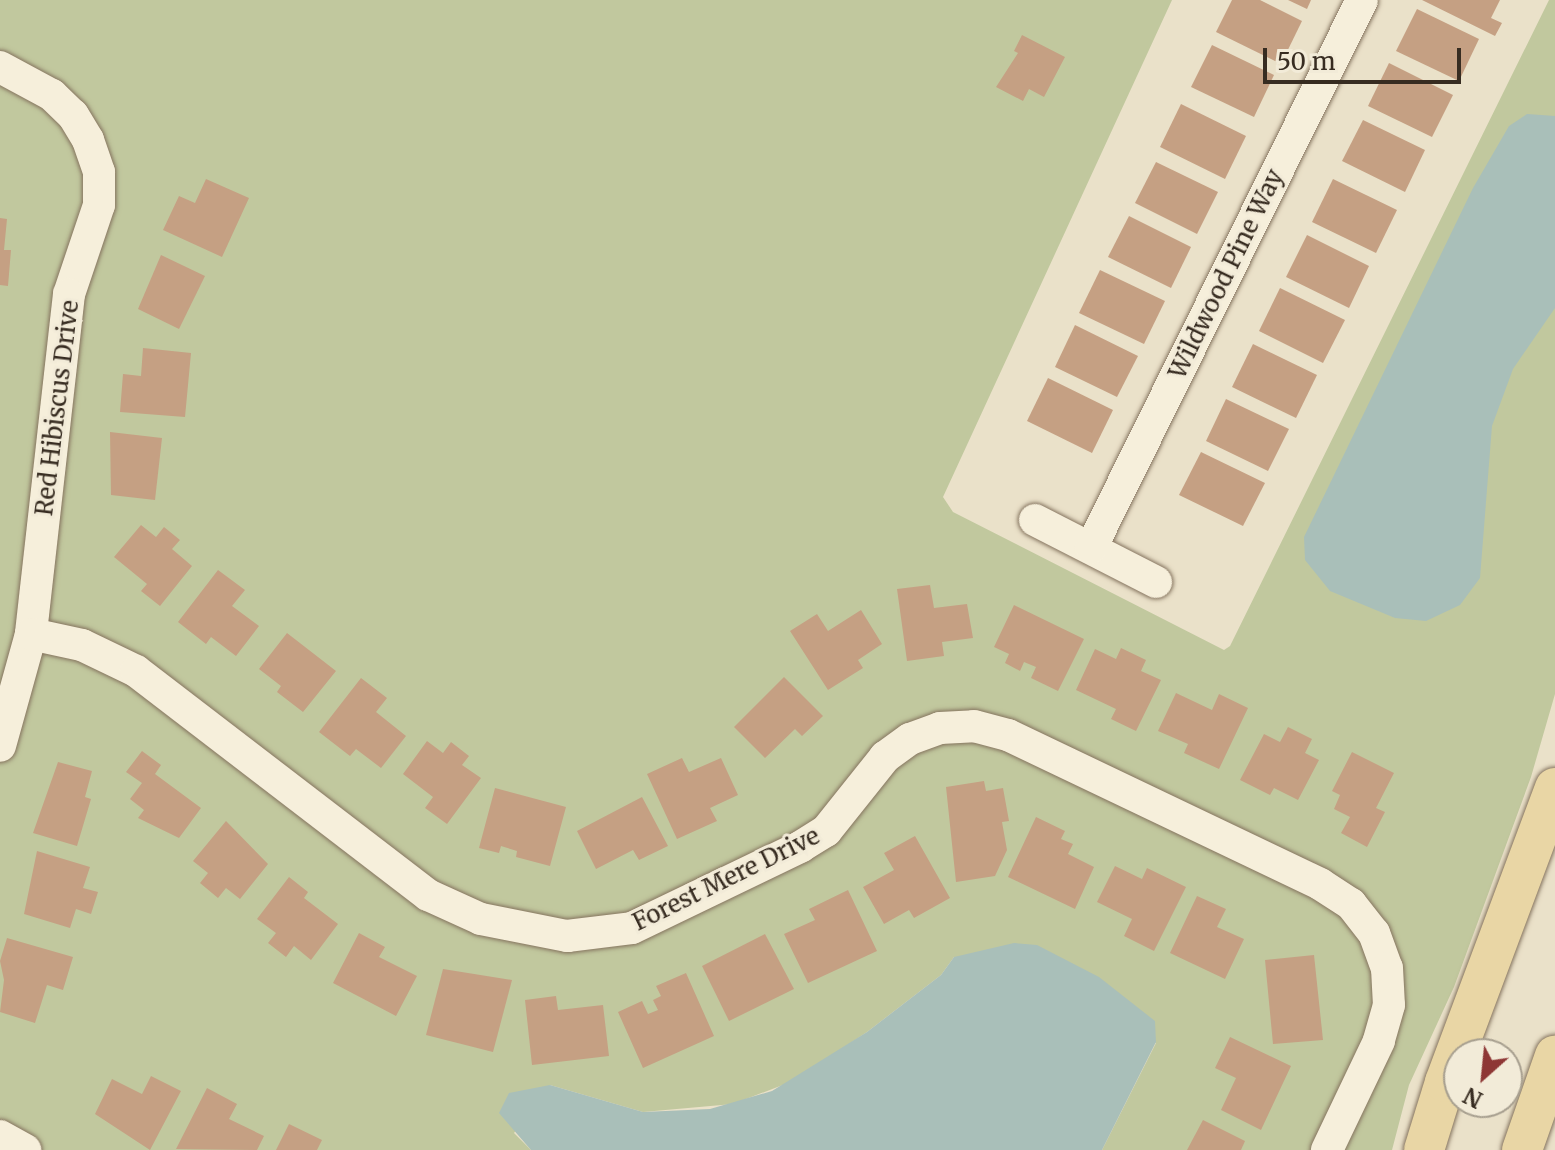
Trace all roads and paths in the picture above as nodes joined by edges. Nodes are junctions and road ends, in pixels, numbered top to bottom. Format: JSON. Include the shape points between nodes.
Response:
{"nodes":[{"id":1,"x":1362,"y":0,"type":"edge"},
{"id":2,"x":0,"y":67,"type":"edge"},
{"id":3,"x":1035,"y":520,"type":"dead end"},
{"id":4,"x":1091,"y":548,"type":"junction"},
{"id":5,"x":1156,"y":582,"type":"dead end"},
{"id":6,"x":31,"y":634,"type":"junction"},
{"id":7,"x":0,"y":746,"type":"edge"},
{"id":8,"x":1555,"y":788,"type":"edge"},
{"id":9,"x":1555,"y":1056,"type":"edge"},
{"id":10,"x":0,"y":1136,"type":"edge"},
{"id":11,"x":25,"y":1150,"type":"edge"},
{"id":12,"x":1327,"y":1150,"type":"edge"},
{"id":13,"x":1424,"y":1150,"type":"edge"},
{"id":14,"x":1522,"y":1150,"type":"edge"}],
"edges":[{"from":1,"to":4,"type":"street","name":"Wildwood Pine Way"},
{"from":2,"to":6,"type":"street","name":"Red Hibiscus Drive","via":[[52,95],[73,115],[99,172],[99,205],[69,294]]},
{"from":3,"to":4,"type":"street"},
{"from":4,"to":5,"type":"street"},
{"from":6,"to":7,"type":"street","name":"Red Hibiscus Drive"},
{"from":6,"to":12,"type":"street","name":"Forest Mere Drive","via":[[82,645],[136,671],[428,895],[481,919],[567,936],[632,928],[800,847],[826,831],[885,757],[910,739],[963,727],[1008,735],[1320,884],[1351,904],[1374,933],[1387,968],[1389,1005],[1379,1041]]},
{"from":8,"to":13,"type":"main road","via":[[1455,1052]]},
{"from":9,"to":14,"type":"main road"},
{"from":10,"to":11,"type":"street"}]}
